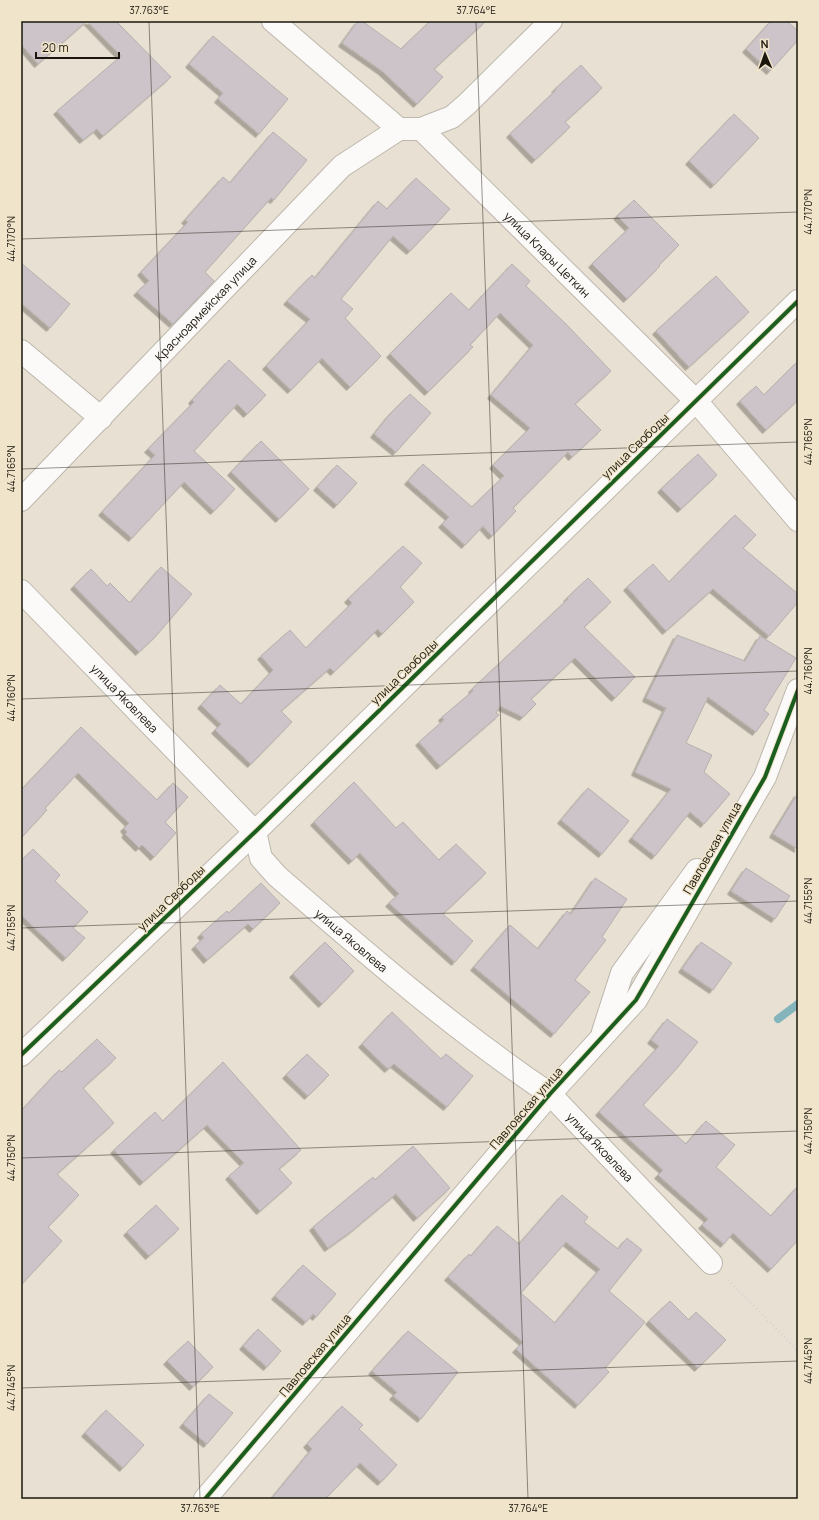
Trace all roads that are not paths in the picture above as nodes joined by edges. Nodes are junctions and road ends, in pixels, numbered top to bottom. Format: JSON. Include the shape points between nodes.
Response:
{"nodes":[{"id":1,"x":273,"y":21,"type":"edge"},
{"id":2,"x":551,"y":21,"type":"edge"},
{"id":3,"x":398,"y":128,"type":"junction"},
{"id":4,"x":422,"y":129,"type":"junction"},
{"id":5,"x":798,"y":301,"type":"edge"},
{"id":6,"x":21,"y":351,"type":"edge"},
{"id":7,"x":696,"y":401,"type":"junction"},
{"id":8,"x":101,"y":418,"type":"junction"},
{"id":9,"x":21,"y":500,"type":"edge"},
{"id":10,"x":798,"y":520,"type":"edge"},
{"id":11,"x":21,"y":591,"type":"edge"},
{"id":12,"x":798,"y":690,"type":"edge"},
{"id":13,"x":255,"y":832,"type":"junction"},
{"id":14,"x":21,"y":1056,"type":"edge"},
{"id":15,"x":550,"y":1094,"type":"junction"},
{"id":16,"x":711,"y":1263,"type":"road end"},
{"id":17,"x":205,"y":1499,"type":"edge"}],
"edges":[{"from":1,"to":3,"type":"street"},
{"from":2,"to":4,"type":"street","via":[[467,104],[452,116]]},
{"from":3,"to":4,"type":"street"},
{"from":3,"to":8,"type":"street","name":"Красноармейская улица","via":[[342,166]]},
{"from":4,"to":7,"type":"street","name":"улица Клары Цеткин"},
{"from":5,"to":7,"type":"street","name":"улица Свободы"},
{"from":6,"to":8,"type":"street"},
{"from":7,"to":10,"type":"street","name":"улица Клары Цеткин"},
{"from":7,"to":13,"type":"street","name":"улица Свободы"},
{"from":8,"to":9,"type":"street","name":"Красноармейская улица"},
{"from":11,"to":13,"type":"street","name":"улица Яковлева"},
{"from":12,"to":15,"type":"street","name":"Павловская улица","via":[[765,777],[636,1000]]},
{"from":13,"to":14,"type":"street","name":"улица Свободы"},
{"from":13,"to":15,"type":"street","name":"улица Яковлева","via":[[261,858],[277,876],[398,979],[519,1074]]},
{"from":15,"to":16,"type":"street","name":"улица Яковлева"},
{"from":15,"to":17,"type":"street","name":"Павловская улица"}]}
